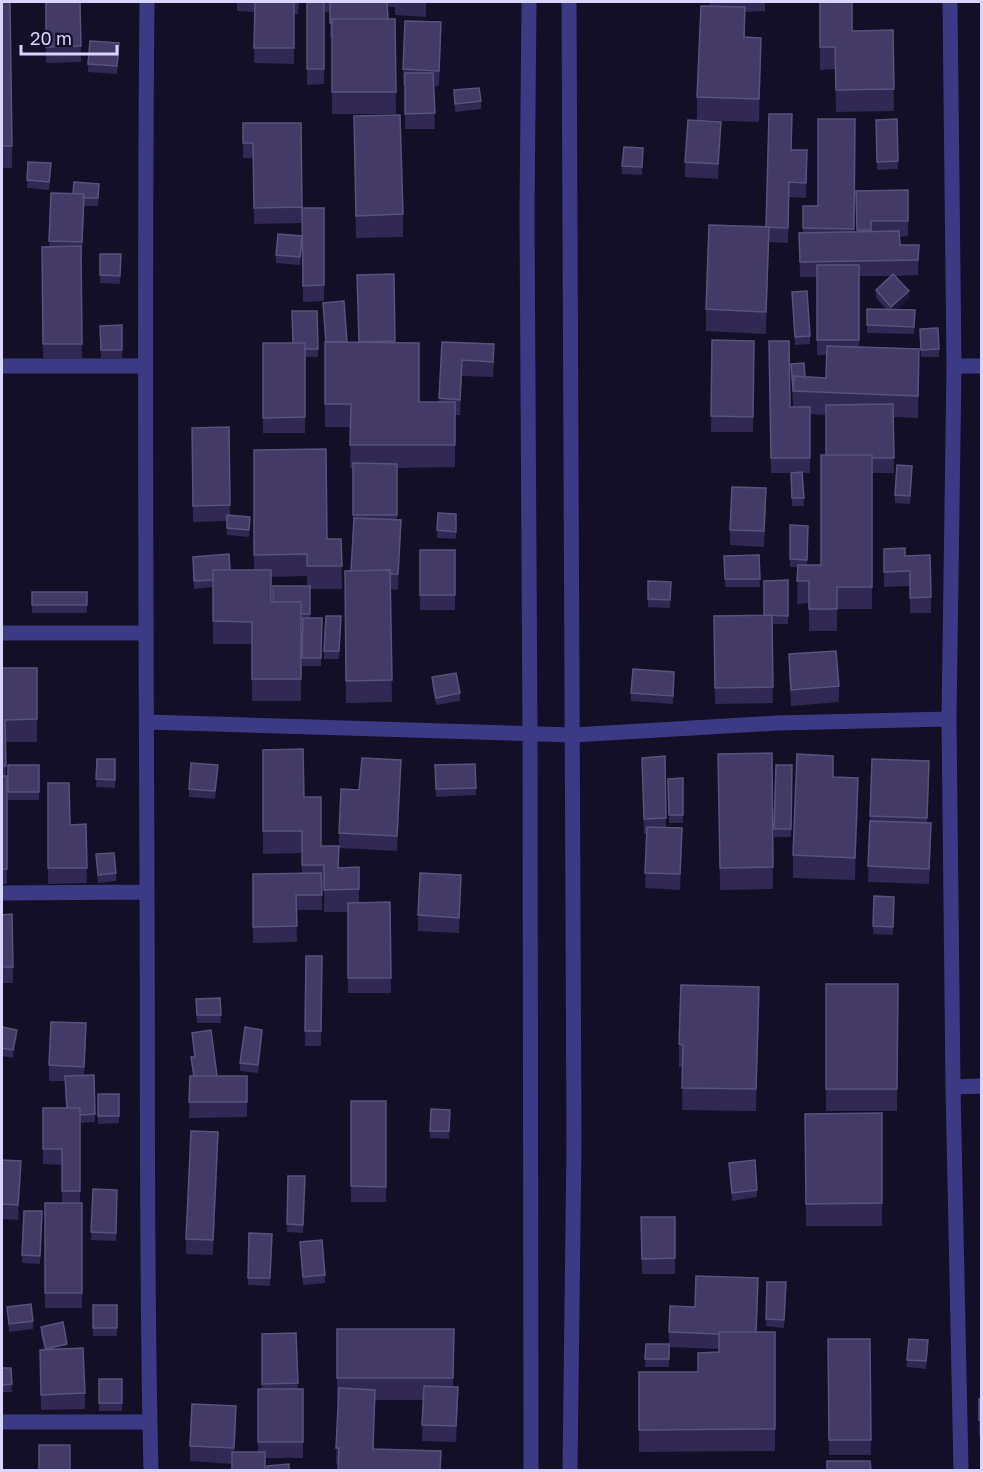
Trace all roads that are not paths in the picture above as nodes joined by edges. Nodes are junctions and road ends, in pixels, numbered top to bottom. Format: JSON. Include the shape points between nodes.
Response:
{"nodes":[{"id":1,"x":147,"y":2,"type":"edge"},
{"id":2,"x":529,"y":2,"type":"edge"},
{"id":3,"x":569,"y":2,"type":"edge"},
{"id":4,"x":950,"y":2,"type":"edge"},
{"id":5,"x":2,"y":366,"type":"edge"},
{"id":6,"x":144,"y":366,"type":"junction"},
{"id":7,"x":954,"y":366,"type":"junction"},
{"id":8,"x":981,"y":366,"type":"edge"},
{"id":9,"x":2,"y":633,"type":"edge"},
{"id":10,"x":146,"y":633,"type":"junction"},
{"id":11,"x":949,"y":719,"type":"junction"},
{"id":12,"x":147,"y":722,"type":"junction"},
{"id":13,"x":531,"y":734,"type":"junction"},
{"id":14,"x":573,"y":735,"type":"junction"},
{"id":15,"x":147,"y":892,"type":"junction"},
{"id":16,"x":2,"y":893,"type":"edge"},
{"id":17,"x":981,"y":1086,"type":"edge"},
{"id":18,"x":953,"y":1087,"type":"junction"},
{"id":19,"x":2,"y":1422,"type":"edge"},
{"id":20,"x":150,"y":1422,"type":"junction"},
{"id":21,"x":151,"y":1470,"type":"edge"},
{"id":22,"x":531,"y":1470,"type":"edge"},
{"id":23,"x":570,"y":1470,"type":"edge"},
{"id":24,"x":961,"y":1470,"type":"edge"}],
"edges":[{"from":1,"to":6,"type":"street"},
{"from":2,"to":13,"type":"street"},
{"from":3,"to":14,"type":"street"},
{"from":4,"to":7,"type":"street"},
{"from":5,"to":6,"type":"street"},
{"from":6,"to":10,"type":"street"},
{"from":7,"to":8,"type":"street"},
{"from":7,"to":11,"type":"street"},
{"from":9,"to":10,"type":"street"},
{"from":10,"to":12,"type":"street"},
{"from":11,"to":14,"type":"street","via":[[778,723]]},
{"from":11,"to":18,"type":"street"},
{"from":12,"to":13,"type":"street"},
{"from":12,"to":15,"type":"street"},
{"from":13,"to":14,"type":"street"},
{"from":13,"to":22,"type":"street"},
{"from":14,"to":23,"type":"street"},
{"from":15,"to":16,"type":"street"},
{"from":15,"to":20,"type":"street"},
{"from":17,"to":18,"type":"street"},
{"from":18,"to":24,"type":"street"},
{"from":19,"to":20,"type":"street"},
{"from":20,"to":21,"type":"street"}]}
